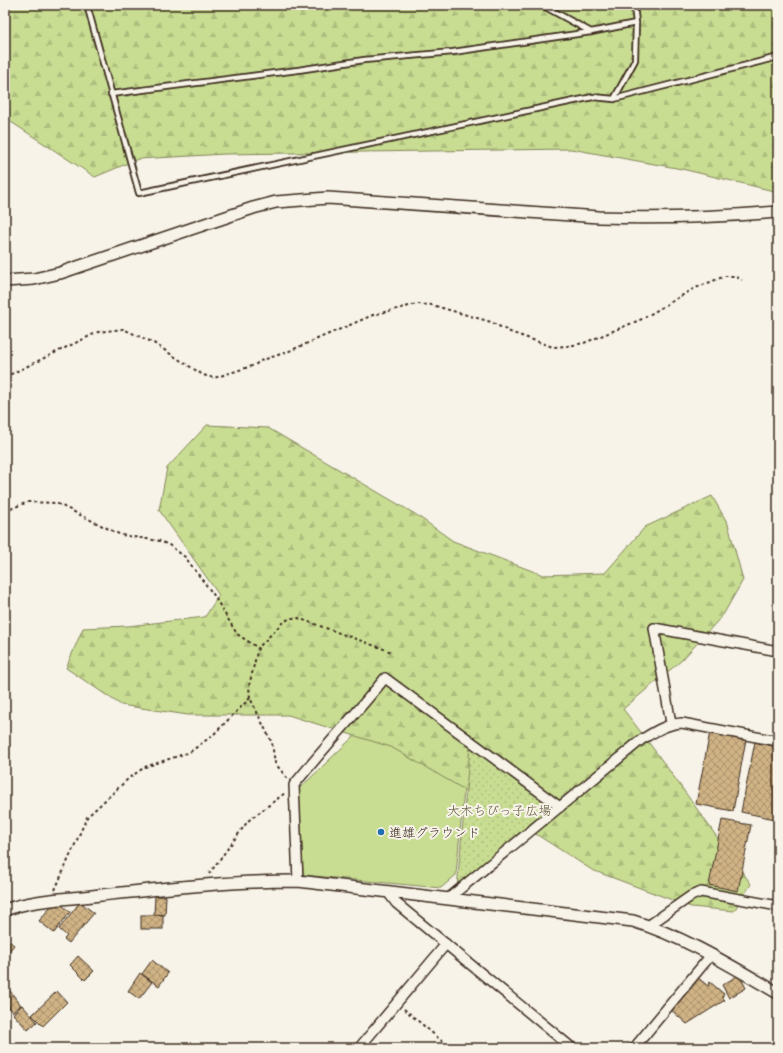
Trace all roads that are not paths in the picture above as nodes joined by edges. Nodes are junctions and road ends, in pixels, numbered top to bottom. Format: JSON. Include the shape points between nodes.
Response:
{"nodes":[{"id":1,"x":87,"y":5,"type":"edge"},
{"id":2,"x":542,"y":5,"type":"edge"},
{"id":3,"x":634,"y":5,"type":"edge"},
{"id":4,"x":636,"y":23,"type":"junction"},
{"id":5,"x":591,"y":32,"type":"junction"},
{"id":6,"x":778,"y":58,"type":"edge"},
{"id":7,"x":111,"y":94,"type":"junction"},
{"id":8,"x":614,"y":99,"type":"junction"},
{"id":9,"x":778,"y":212,"type":"edge"},
{"id":10,"x":6,"y":281,"type":"edge"},
{"id":11,"x":778,"y":651,"type":"edge"},
{"id":12,"x":671,"y":724,"type":"junction"},
{"id":13,"x":778,"y":741,"type":"edge"},
{"id":14,"x":560,"y":807,"type":"junction"},
{"id":15,"x":298,"y":881,"type":"junction"},
{"id":16,"x":387,"y":891,"type":"junction"},
{"id":17,"x":449,"y":898,"type":"junction"},
{"id":18,"x":778,"y":906,"type":"edge"},
{"id":19,"x":5,"y":910,"type":"edge"},
{"id":20,"x":648,"y":926,"type":"junction"},
{"id":21,"x":446,"y":944,"type":"junction"},
{"id":22,"x":711,"y":954,"type":"junction"},
{"id":23,"x":778,"y":994,"type":"edge"},
{"id":24,"x":359,"y":1048,"type":"edge"},
{"id":25,"x":572,"y":1048,"type":"edge"},
{"id":26,"x":634,"y":1048,"type":"edge"}],
"edges":[{"from":1,"to":7,"type":"lane"},
{"from":2,"to":5,"type":"lane"},
{"from":3,"to":4,"type":"lane"},
{"from":4,"to":5,"type":"lane"},
{"from":4,"to":8,"type":"lane","via":[[636,60]]},
{"from":5,"to":7,"type":"lane","via":[[453,52],[364,60]]},
{"from":6,"to":8,"type":"lane"},
{"from":7,"to":8,"type":"lane","via":[[139,193],[201,182],[593,97]]},
{"from":9,"to":10,"type":"street","via":[[735,216],[599,217],[328,198],[302,199],[253,208],[60,273],[34,279]]},
{"from":11,"to":12,"type":"street","via":[[654,628]]},
{"from":12,"to":13,"type":"street"},
{"from":12,"to":14,"type":"street","via":[[641,740]]},
{"from":14,"to":15,"type":"street","via":[[384,678],[294,786]]},
{"from":14,"to":17,"type":"street"},
{"from":15,"to":16,"type":"street"},
{"from":15,"to":19,"type":"street","via":[[202,884],[50,901]]},
{"from":16,"to":17,"type":"street"},
{"from":16,"to":21,"type":"street","via":[[396,903]]},
{"from":17,"to":20,"type":"street","via":[[616,918]]},
{"from":18,"to":20,"type":"street","via":[[701,892],[691,896]]},
{"from":20,"to":22,"type":"street"},
{"from":21,"to":24,"type":"street"},
{"from":21,"to":25,"type":"street"},
{"from":22,"to":23,"type":"street"},
{"from":22,"to":26,"type":"street"}]}
